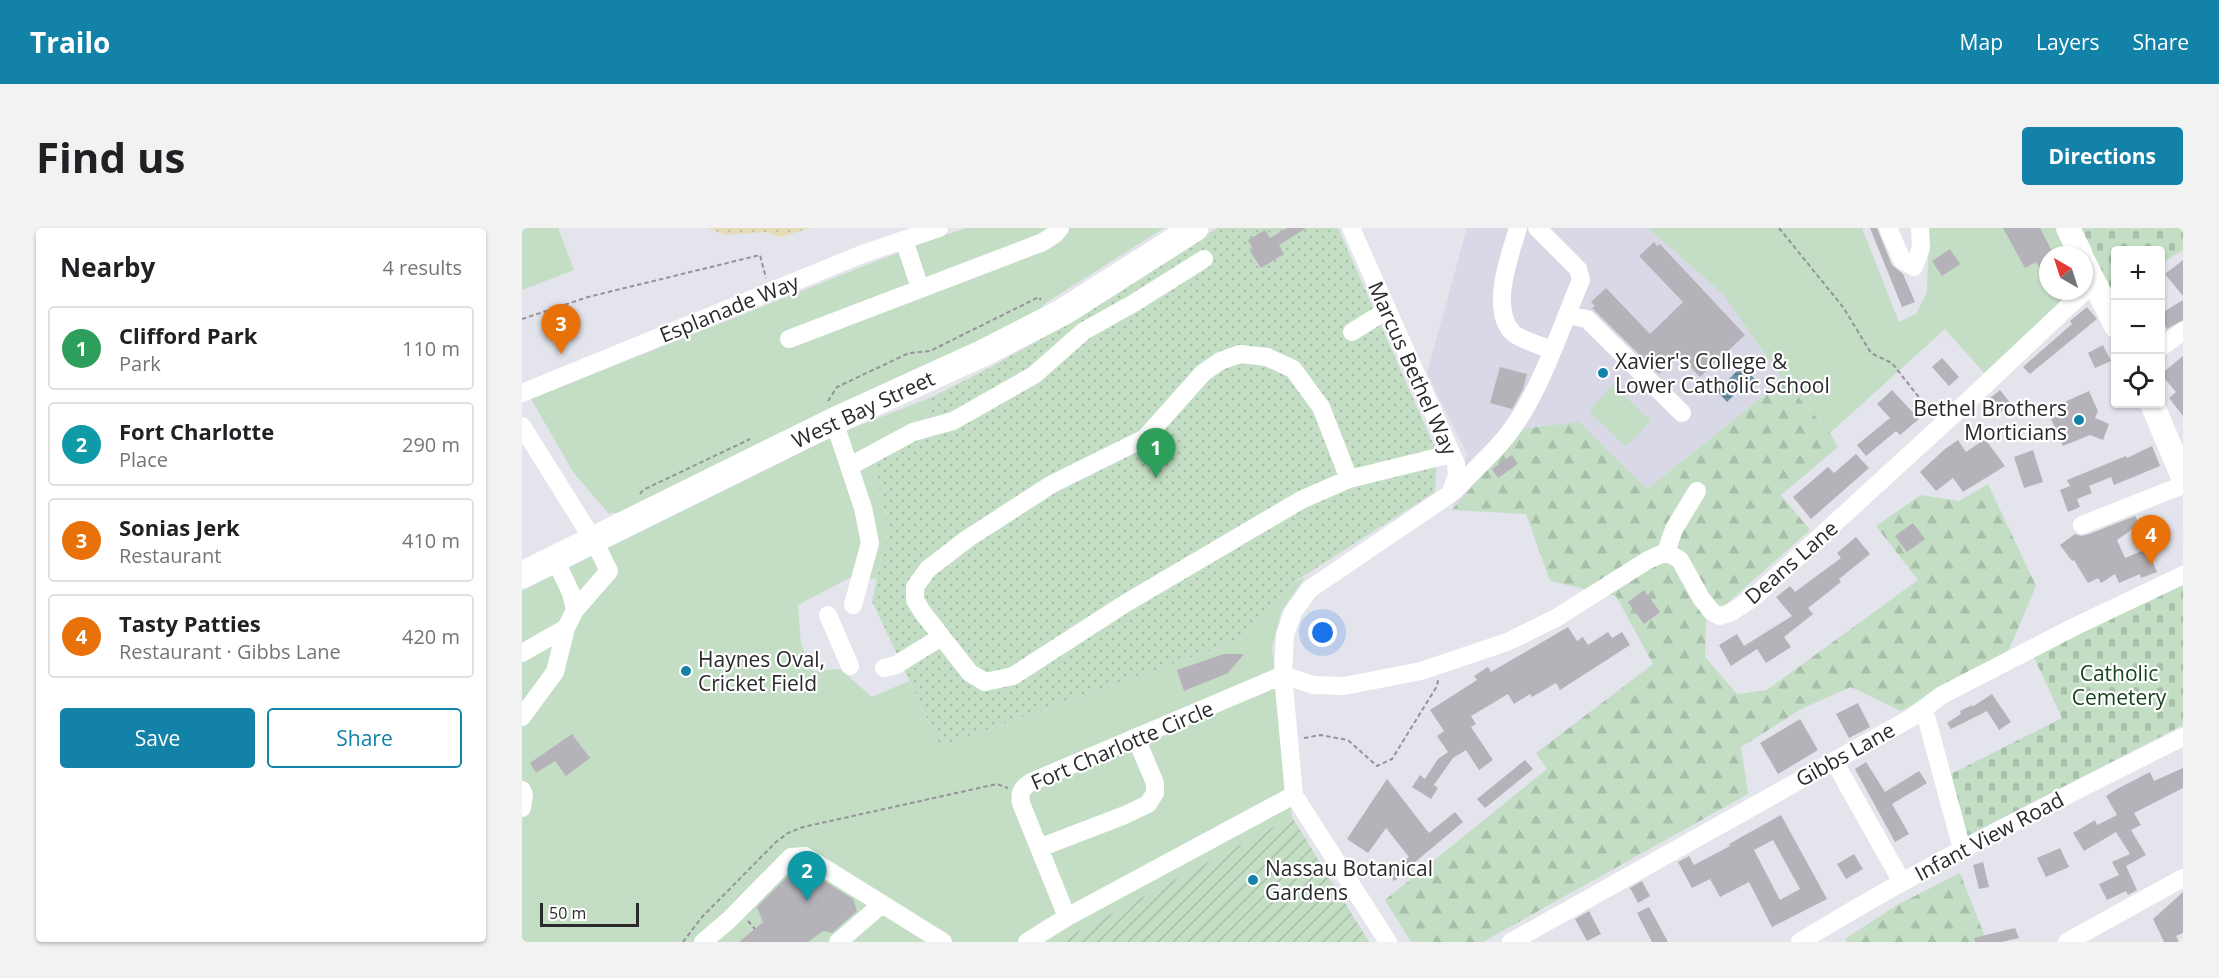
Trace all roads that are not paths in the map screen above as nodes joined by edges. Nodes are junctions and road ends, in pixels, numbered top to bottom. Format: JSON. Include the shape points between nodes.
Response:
{"nodes":[{"id":1,"x":939,"y":228,"type":"edge"},
{"id":2,"x":1060,"y":228,"type":"edge"},
{"id":3,"x":1195,"y":228,"type":"edge"},
{"id":4,"x":1351,"y":228,"type":"edge"},
{"id":5,"x":1518,"y":228,"type":"edge"},
{"id":6,"x":1537,"y":228,"type":"edge"},
{"id":7,"x":1888,"y":228,"type":"edge"},
{"id":8,"x":1920,"y":228,"type":"edge"},
{"id":9,"x":2068,"y":228,"type":"edge"},
{"id":10,"x":904,"y":240,"type":"junction"},
{"id":11,"x":2077,"y":246,"type":"edge"},
{"id":12,"x":1204,"y":259,"type":"dead end"},
{"id":13,"x":2093,"y":281,"type":"edge"},
{"id":14,"x":920,"y":288,"type":"junction"},
{"id":15,"x":2063,"y":300,"type":"edge"},
{"id":16,"x":1387,"y":310,"type":"junction"},
{"id":17,"x":1567,"y":315,"type":"junction"},
{"id":18,"x":2111,"y":319,"type":"edge"},
{"id":19,"x":2183,"y":331,"type":"edge"},
{"id":20,"x":1352,"y":332,"type":"dead end"},
{"id":21,"x":789,"y":339,"type":"dead end"},
{"id":22,"x":2165,"y":344,"type":"edge"},
{"id":23,"x":1552,"y":350,"type":"junction"},
{"id":24,"x":522,"y":393,"type":"edge"},
{"id":25,"x":2154,"y":408,"type":"edge"},
{"id":26,"x":831,"y":411,"type":"junction"},
{"id":27,"x":1682,"y":413,"type":"dead end"},
{"id":28,"x":522,"y":426,"type":"edge"},
{"id":29,"x":1451,"y":454,"type":"junction"},
{"id":30,"x":850,"y":466,"type":"junction"},
{"id":31,"x":2183,"y":477,"type":"edge"},
{"id":32,"x":1349,"y":479,"type":"junction"},
{"id":33,"x":2183,"y":485,"type":"edge"},
{"id":34,"x":1697,"y":491,"type":"dead end"},
{"id":35,"x":1450,"y":494,"type":"junction"},
{"id":36,"x":2082,"y":525,"type":"dead end"},
{"id":37,"x":594,"y":541,"type":"junction"},
{"id":38,"x":1666,"y":552,"type":"junction"},
{"id":39,"x":555,"y":559,"type":"junction"},
{"id":40,"x":522,"y":575,"type":"edge"},
{"id":41,"x":2183,"y":575,"type":"edge"},
{"id":42,"x":852,"y":604,"type":"dead end"},
{"id":43,"x":575,"y":610,"type":"junction"},
{"id":44,"x":828,"y":615,"type":"dead end"},
{"id":45,"x":566,"y":628,"type":"junction"},
{"id":46,"x":941,"y":637,"type":"junction"},
{"id":47,"x":522,"y":653,"type":"edge"},
{"id":48,"x":850,"y":666,"type":"dead end"},
{"id":49,"x":884,"y":668,"type":"dead end"},
{"id":50,"x":1283,"y":675,"type":"junction"},
{"id":51,"x":1924,"y":709,"type":"junction"},
{"id":52,"x":522,"y":717,"type":"edge"},
{"id":53,"x":2183,"y":737,"type":"edge"},
{"id":54,"x":1136,"y":738,"type":"junction"},
{"id":55,"x":1834,"y":761,"type":"junction"},
{"id":56,"x":522,"y":789,"type":"edge"},
{"id":57,"x":1294,"y":795,"type":"junction"},
{"id":58,"x":522,"y":808,"type":"edge"},
{"id":59,"x":1039,"y":848,"type":"junction"},
{"id":60,"x":1962,"y":849,"type":"junction"},
{"id":61,"x":2183,"y":878,"type":"edge"},
{"id":62,"x":1902,"y":882,"type":"junction"},
{"id":63,"x":881,"y":904,"type":"junction"},
{"id":64,"x":1067,"y":917,"type":"junction"},
{"id":65,"x":703,"y":942,"type":"edge"},
{"id":66,"x":838,"y":942,"type":"edge"},
{"id":67,"x":943,"y":942,"type":"edge"},
{"id":68,"x":1027,"y":942,"type":"edge"},
{"id":69,"x":1389,"y":942,"type":"edge"},
{"id":70,"x":1511,"y":942,"type":"edge"},
{"id":71,"x":1800,"y":942,"type":"edge"},
{"id":72,"x":2067,"y":942,"type":"edge"}],
"edges":[{"from":1,"to":10,"type":"street","name":"Esplanade Way"},
{"from":2,"to":14,"type":"street","via":[[1043,242]]},
{"from":3,"to":26,"type":"highway","name":"West Bay Street","via":[[1063,312],[983,353]]},
{"from":4,"to":16,"type":"street","name":"Marcus Bethel Way"},
{"from":5,"to":23,"type":"street","via":[[1502,282],[1502,313],[1513,333]]},
{"from":6,"to":17,"type":"street","via":[[1581,275]]},
{"from":7,"to":8,"type":"street","via":[[1902,260],[1914,267],[1920,248]]},
{"from":9,"to":11,"type":"main road"},
{"from":10,"to":14,"type":"street"},
{"from":10,"to":24,"type":"street","name":"Esplanade Way"},
{"from":12,"to":30,"type":"street","via":[[1084,331],[1034,375],[953,421],[913,432]]},
{"from":13,"to":18,"type":"main road"},
{"from":14,"to":21,"type":"street"},
{"from":15,"to":38,"type":"street","name":"Deans Lane","via":[[1941,426],[1753,598],[1730,613],[1720,616],[1712,612],[1680,560]]},
{"from":16,"to":20,"type":"street"},
{"from":16,"to":29,"type":"street","name":"Marcus Bethel Way"},
{"from":17,"to":23,"type":"street"},
{"from":17,"to":27,"type":"street","via":[[1587,319]]},
{"from":19,"to":22,"type":"street"},
{"from":23,"to":35,"type":"street","via":[[1536,387],[1506,437]]},
{"from":25,"to":31,"type":"main road"},
{"from":26,"to":30,"type":"street"},
{"from":26,"to":37,"type":"highway","name":"West Bay Street"},
{"from":28,"to":37,"type":"street"},
{"from":29,"to":32,"type":"street"},
{"from":29,"to":35,"type":"street","name":"Marcus Bethel Way","via":[[1457,476]]},
{"from":30,"to":42,"type":"street","via":[[870,543]]},
{"from":32,"to":46,"type":"street","via":[[1301,500],[1126,603],[1013,676],[985,682],[970,673]]},
{"from":32,"to":46,"type":"street","via":[[1321,408],[1293,369],[1267,357],[1240,354],[1220,361],[1203,373],[1145,438],[1052,484],[967,538],[928,569],[915,587],[915,600]]},
{"from":33,"to":36,"type":"street"},
{"from":34,"to":38,"type":"street","via":[[1674,529]]},
{"from":35,"to":50,"type":"street","via":[[1310,589],[1293,612],[1285,635]]},
{"from":37,"to":39,"type":"highway","name":"West Bay Street"},
{"from":37,"to":43,"type":"street","via":[[609,571]]},
{"from":38,"to":50,"type":"street","via":[[1556,618],[1507,642],[1421,671],[1344,686],[1313,685]]},
{"from":39,"to":40,"type":"highway","name":"West Bay Street"},
{"from":39,"to":43,"type":"street"},
{"from":41,"to":51,"type":"street","name":"Gibbs Lane","via":[[2065,631],[1942,695]]},
{"from":43,"to":45,"type":"street"},
{"from":44,"to":48,"type":"street"},
{"from":45,"to":47,"type":"street"},
{"from":45,"to":52,"type":"street","via":[[555,672]]},
{"from":46,"to":49,"type":"street","via":[[896,665]]},
{"from":50,"to":54,"type":"street","name":"Fort Charlotte Circle"},
{"from":50,"to":57,"type":"street"},
{"from":51,"to":55,"type":"street","name":"Gibbs Lane"},
{"from":51,"to":60,"type":"street"},
{"from":53,"to":60,"type":"street","name":"Infant View Road"},
{"from":54,"to":59,"type":"street","name":"Fort Charlotte Circle","via":[[1023,787],[1019,794]]},
{"from":54,"to":59,"type":"street","via":[[1155,783],[1155,793],[1148,804]]},
{"from":55,"to":62,"type":"street"},
{"from":55,"to":70,"type":"street","name":"Gibbs Lane"},
{"from":56,"to":58,"type":"street"},
{"from":57,"to":64,"type":"street"},
{"from":57,"to":69,"type":"street"},
{"from":59,"to":64,"type":"street","name":"Fort Charlotte Circle"},
{"from":60,"to":62,"type":"street","name":"Infant View Road"},
{"from":61,"to":72,"type":"street"},
{"from":62,"to":71,"type":"street","name":"Infant View Road"},
{"from":63,"to":65,"type":"street","via":[[798,855],[791,857]]},
{"from":63,"to":66,"type":"street"},
{"from":63,"to":67,"type":"street"},
{"from":64,"to":68,"type":"street"}]}
